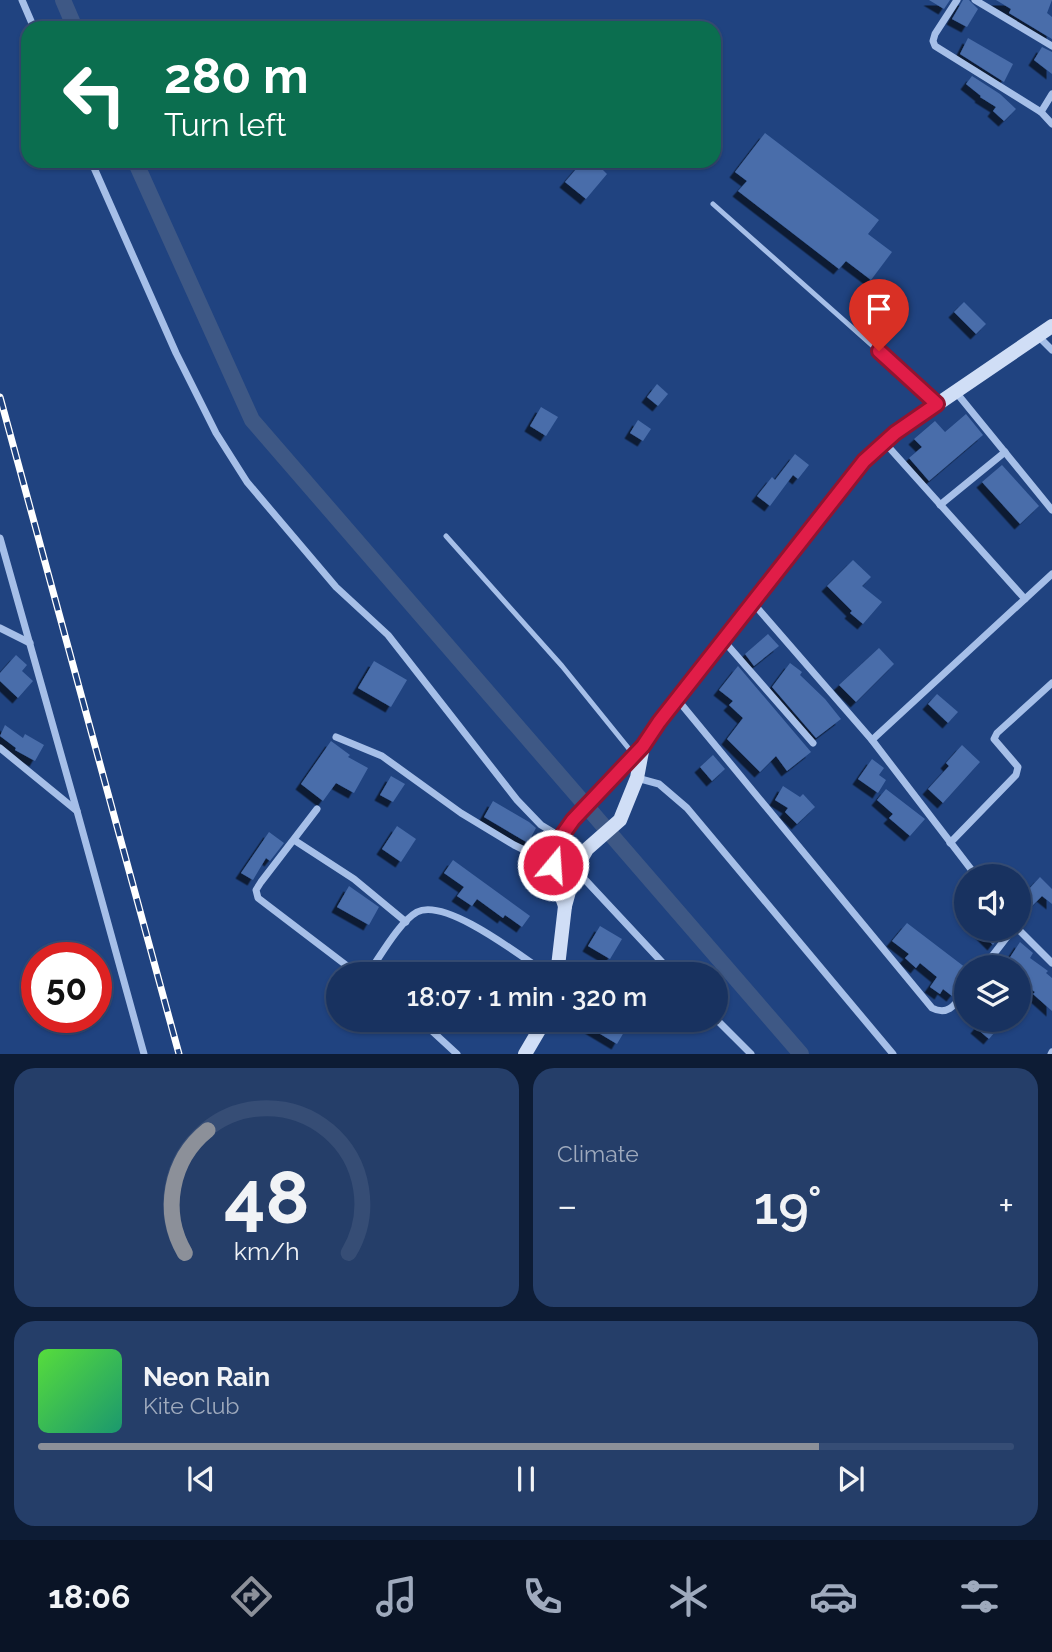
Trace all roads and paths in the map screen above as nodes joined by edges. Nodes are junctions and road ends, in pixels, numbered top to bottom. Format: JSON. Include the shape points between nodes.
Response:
{"nodes":[{"id":1,"x":22,"y":0,"type":"edge"},
{"id":2,"x":957,"y":0,"type":"edge"},
{"id":3,"x":975,"y":0,"type":"edge"},
{"id":4,"x":31,"y":21,"type":"edge"},
{"id":5,"x":1052,"y":46,"type":"edge"},
{"id":6,"x":1052,"y":94,"type":"edge"},
{"id":7,"x":1041,"y":112,"type":"junction"},
{"id":8,"x":1052,"y":124,"type":"edge"},
{"id":9,"x":94,"y":168,"type":"edge"},
{"id":10,"x":713,"y":204,"type":"dead end"},
{"id":11,"x":1052,"y":326,"type":"edge"},
{"id":12,"x":1037,"y":335,"type":"junction"},
{"id":13,"x":1052,"y":350,"type":"edge"},
{"id":14,"x":956,"y":391,"type":"junction"},
{"id":15,"x":937,"y":404,"type":"junction"},
{"id":16,"x":884,"y":443,"type":"junction"},
{"id":17,"x":1005,"y":452,"type":"junction"},
{"id":18,"x":940,"y":505,"type":"junction"},
{"id":19,"x":1052,"y":510,"type":"edge"},
{"id":20,"x":446,"y":536,"type":"dead end"},
{"id":21,"x":0,"y":538,"type":"edge"},
{"id":22,"x":1052,"y":573,"type":"edge"},
{"id":23,"x":1025,"y":598,"type":"junction"},
{"id":24,"x":753,"y":603,"type":"junction"},
{"id":25,"x":0,"y":628,"type":"edge"},
{"id":26,"x":723,"y":640,"type":"junction"},
{"id":27,"x":30,"y":643,"type":"junction"},
{"id":28,"x":1052,"y":683,"type":"edge"},
{"id":29,"x":677,"y":699,"type":"junction"},
{"id":30,"x":335,"y":737,"type":"dead end"},
{"id":31,"x":872,"y":740,"type":"junction"},
{"id":32,"x":813,"y":743,"type":"dead end"},
{"id":33,"x":0,"y":748,"type":"edge"},
{"id":34,"x":639,"y":750,"type":"junction"},
{"id":35,"x":637,"y":778,"type":"junction"},
{"id":36,"x":317,"y":809,"type":"dead end"},
{"id":37,"x":77,"y":811,"type":"junction"},
{"id":38,"x":561,"y":837,"type":"junction"},
{"id":39,"x":294,"y":840,"type":"junction"},
{"id":40,"x":950,"y":843,"type":"junction"},
{"id":41,"x":966,"y":864,"type":"edge"},
{"id":42,"x":553,"y":865,"type":"junction"},
{"id":43,"x":575,"y":870,"type":"junction"},
{"id":44,"x":565,"y":906,"type":"junction"},
{"id":45,"x":406,"y":922,"type":"junction"},
{"id":46,"x":1006,"y":941,"type":"edge"},
{"id":47,"x":1029,"y":941,"type":"edge"},
{"id":48,"x":994,"y":955,"type":"edge"},
{"id":49,"x":342,"y":962,"type":"edge"},
{"id":50,"x":377,"y":962,"type":"edge"},
{"id":51,"x":529,"y":962,"type":"edge"},
{"id":52,"x":559,"y":962,"type":"edge"},
{"id":53,"x":662,"y":962,"type":"edge"},
{"id":54,"x":1052,"y":963,"type":"edge"},
{"id":55,"x":954,"y":1004,"type":"edge"},
{"id":56,"x":728,"y":1031,"type":"edge"},
{"id":57,"x":433,"y":1032,"type":"edge"},
{"id":58,"x":538,"y":1032,"type":"edge"},
{"id":59,"x":144,"y":1054,"type":"edge"},
{"id":60,"x":457,"y":1054,"type":"edge"},
{"id":61,"x":525,"y":1054,"type":"edge"},
{"id":62,"x":751,"y":1054,"type":"edge"},
{"id":63,"x":893,"y":1054,"type":"edge"}],
"edges":[{"from":1,"to":4,"type":"street"},
{"from":2,"to":7,"type":"street","via":[[935,34],[935,46]]},
{"from":3,"to":5,"type":"street"},
{"from":6,"to":7,"type":"street"},
{"from":7,"to":8,"type":"street"},
{"from":9,"to":38,"type":"street","via":[[176,353],[216,433],[247,482],[336,587],[388,635],[517,800],[541,825]]},
{"from":10,"to":15,"type":"lane"},
{"from":11,"to":12,"type":"main road"},
{"from":12,"to":13,"type":"street"},
{"from":12,"to":14,"type":"main road"},
{"from":14,"to":15,"type":"main road"},
{"from":14,"to":17,"type":"street"},
{"from":15,"to":16,"type":"main road"},
{"from":16,"to":18,"type":"street"},
{"from":16,"to":24,"type":"main road","via":[[864,461]]},
{"from":17,"to":18,"type":"street"},
{"from":17,"to":19,"type":"street"},
{"from":18,"to":23,"type":"street"},
{"from":20,"to":34,"type":"lane"},
{"from":21,"to":27,"type":"street"},
{"from":22,"to":23,"type":"street"},
{"from":23,"to":31,"type":"street"},
{"from":24,"to":26,"type":"main road"},
{"from":24,"to":31,"type":"street"},
{"from":25,"to":27,"type":"street"},
{"from":26,"to":29,"type":"main road"},
{"from":26,"to":32,"type":"street"},
{"from":27,"to":37,"type":"street"},
{"from":28,"to":40,"type":"street","via":[[997,733],[994,739],[1018,767],[1016,775]]},
{"from":29,"to":34,"type":"main road"},
{"from":29,"to":55,"type":"street","via":[[932,1008],[947,1012]]},
{"from":30,"to":42,"type":"street","via":[[382,757],[461,813]]},
{"from":31,"to":40,"type":"street"},
{"from":33,"to":37,"type":"street"},
{"from":34,"to":35,"type":"main road"},
{"from":34,"to":38,"type":"main road"},
{"from":35,"to":43,"type":"main road","via":[[621,820],[587,849]]},
{"from":35,"to":63,"type":"street","via":[[659,784],[687,808]]},
{"from":36,"to":39,"type":"street"},
{"from":37,"to":59,"type":"street"},
{"from":38,"to":42,"type":"main road"},
{"from":39,"to":45,"type":"street","via":[[355,879]]},
{"from":39,"to":49,"type":"street","via":[[256,890],[258,898]]},
{"from":40,"to":41,"type":"street"},
{"from":42,"to":44,"type":"main road"},
{"from":43,"to":44,"type":"main road"},
{"from":43,"to":53,"type":"street"},
{"from":44,"to":52,"type":"main road"},
{"from":45,"to":50,"type":"street"},
{"from":45,"to":51,"type":"street","via":[[431,908],[446,911]]},
{"from":46,"to":48,"type":"street"},
{"from":47,"to":54,"type":"street"},
{"from":56,"to":62,"type":"street"},
{"from":57,"to":60,"type":"street"},
{"from":58,"to":61,"type":"main road"}]}
